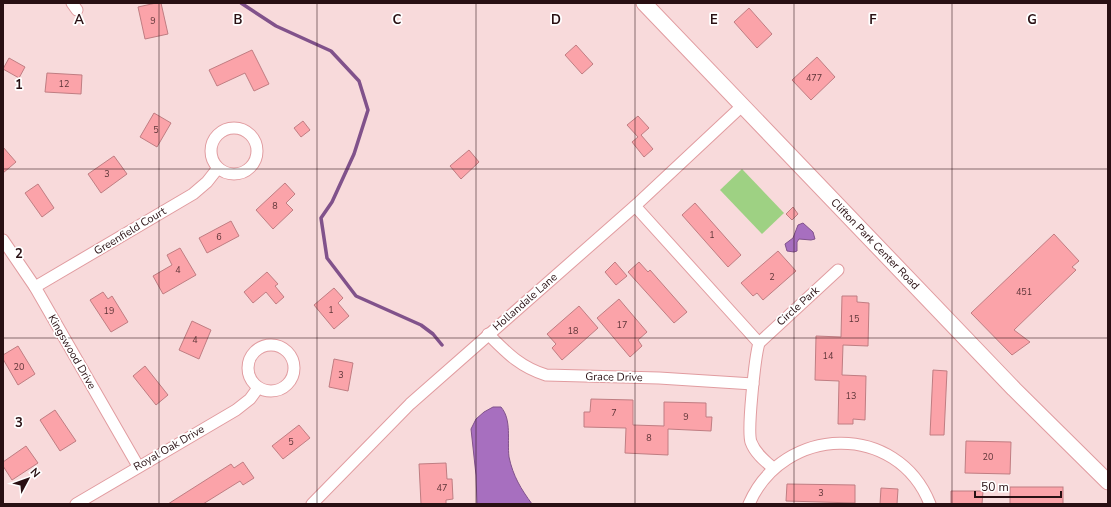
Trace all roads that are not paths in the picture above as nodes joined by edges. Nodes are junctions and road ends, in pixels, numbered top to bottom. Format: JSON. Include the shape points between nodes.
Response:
{"nodes":[{"id":1,"x":644,"y":3,"type":"edge"},
{"id":2,"x":743,"y":105,"type":"junction"},
{"id":3,"x":218,"y":168,"type":"junction"},
{"id":4,"x":635,"y":206,"type":"junction"},
{"id":5,"x":3,"y":240,"type":"edge"},
{"id":6,"x":838,"y":270,"type":"dead end"},
{"id":7,"x":35,"y":287,"type":"junction"},
{"id":8,"x":488,"y":334,"type":"junction"},
{"id":9,"x":759,"y":343,"type":"junction"},
{"id":10,"x":753,"y":384,"type":"junction"},
{"id":11,"x":258,"y":388,"type":"junction"},
{"id":12,"x":138,"y":466,"type":"junction"},
{"id":13,"x":773,"y":468,"type":"junction"},
{"id":14,"x":1108,"y":482,"type":"edge"},
{"id":15,"x":76,"y":504,"type":"edge"},
{"id":16,"x":312,"y":504,"type":"edge"},
{"id":17,"x":749,"y":504,"type":"edge"},
{"id":18,"x":930,"y":504,"type":"edge"}],
"edges":[{"from":1,"to":2,"type":"street","name":"Clifton Park Center Road"},
{"from":2,"to":4,"type":"street","name":"Hollandale Lane"},
{"from":2,"to":14,"type":"street","name":"Clifton Park Center Road","via":[[1014,389]]},
{"from":3,"to":3,"type":"street","via":[[211,150],[214,138],[224,130],[236,127],[248,132],[253,137],[257,150],[257,157],[250,168],[244,172],[231,174]]},
{"from":3,"to":7,"type":"street","name":"Greenfield Court","via":[[193,194]]},
{"from":4,"to":8,"type":"street","name":"Hollandale Lane"},
{"from":4,"to":9,"type":"street"},
{"from":5,"to":7,"type":"street","name":"Kingswood Drive"},
{"from":6,"to":9,"type":"street","name":"Circle Park"},
{"from":7,"to":12,"type":"street","name":"Kingswood Drive"},
{"from":8,"to":10,"type":"street","name":"Grace Drive","via":[[512,358],[530,370],[546,376],[659,378]]},
{"from":8,"to":16,"type":"street","name":"Hollandale Lane","via":[[410,404]]},
{"from":9,"to":10,"type":"street"},
{"from":10,"to":13,"type":"street","via":[[749,437],[757,453]]},
{"from":11,"to":11,"type":"street","via":[[248,372],[253,354],[270,345],[288,353],[293,365],[292,378],[283,388],[277,390]]},
{"from":11,"to":12,"type":"street","name":"Royal Oak Drive","via":[[250,399],[236,410]]},
{"from":12,"to":15,"type":"street","name":"Royal Oak Drive"},
{"from":13,"to":17,"type":"street","via":[[762,480]]},
{"from":13,"to":18,"type":"street","via":[[786,458],[818,445],[835,443],[867,447],[888,456],[907,470]]}]}
